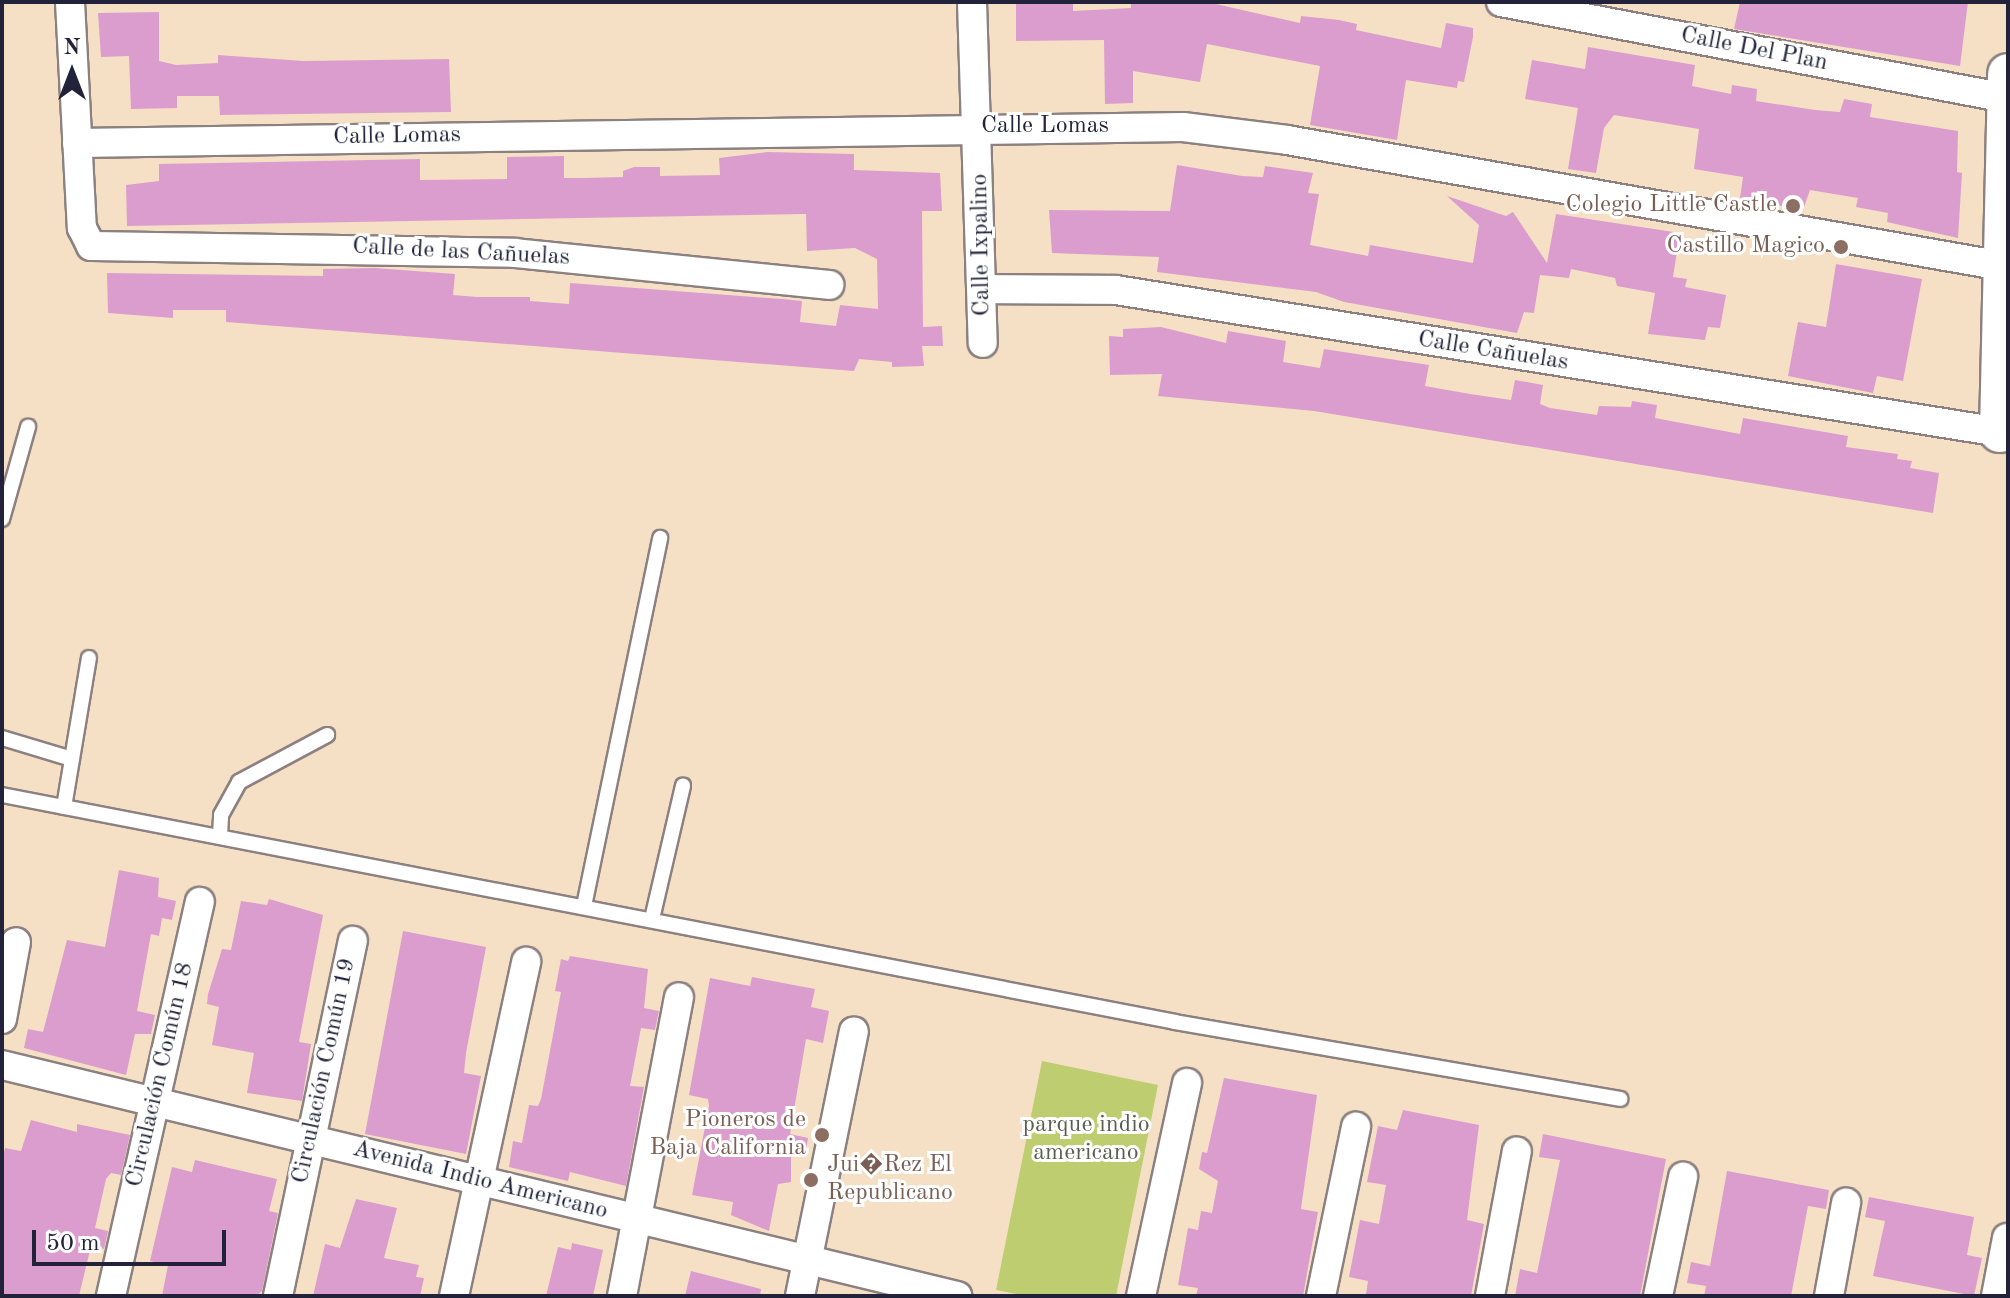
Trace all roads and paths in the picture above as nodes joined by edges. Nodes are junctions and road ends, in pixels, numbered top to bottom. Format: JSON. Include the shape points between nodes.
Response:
{"nodes":[{"id":1,"x":70,"y":2,"type":"edge"},
{"id":2,"x":972,"y":2,"type":"edge"},
{"id":3,"x":1501,"y":2,"type":"edge"},
{"id":4,"x":2007,"y":86,"type":"edge"},
{"id":5,"x":979,"y":126,"type":"junction"},
{"id":6,"x":77,"y":143,"type":"junction"},
{"id":7,"x":2002,"y":266,"type":"junction"},
{"id":8,"x":829,"y":285,"type":"dead end"},
{"id":9,"x":985,"y":289,"type":"junction"},
{"id":10,"x":983,"y":343,"type":"dead end"},
{"id":11,"x":28,"y":427,"type":"dead end"},
{"id":12,"x":2000,"y":432,"type":"joint"},
{"id":13,"x":2,"y":519,"type":"edge"},
{"id":14,"x":660,"y":538,"type":"dead end"},
{"id":15,"x":89,"y":658,"type":"dead end"},
{"id":16,"x":327,"y":735,"type":"dead end"},
{"id":17,"x":2,"y":738,"type":"edge"},
{"id":18,"x":72,"y":759,"type":"junction"},
{"id":19,"x":683,"y":786,"type":"dead end"},
{"id":20,"x":2,"y":795,"type":"edge"},
{"id":21,"x":64,"y":807,"type":"junction"},
{"id":22,"x":220,"y":836,"type":"junction"},
{"id":23,"x":200,"y":902,"type":"dead end"},
{"id":24,"x":584,"y":906,"type":"junction"},
{"id":25,"x":652,"y":919,"type":"junction"},
{"id":26,"x":353,"y":941,"type":"dead end"},
{"id":27,"x":16,"y":942,"type":"dead end"},
{"id":28,"x":526,"y":962,"type":"dead end"},
{"id":29,"x":679,"y":997,"type":"dead end"},
{"id":30,"x":2,"y":1019,"type":"edge"},
{"id":31,"x":854,"y":1031,"type":"dead end"},
{"id":32,"x":2,"y":1065,"type":"edge"},
{"id":33,"x":1187,"y":1083,"type":"dead end"},
{"id":34,"x":1620,"y":1099,"type":"dead end"},
{"id":35,"x":155,"y":1103,"type":"junction"},
{"id":36,"x":1356,"y":1127,"type":"dead end"},
{"id":37,"x":311,"y":1140,"type":"junction"},
{"id":38,"x":1517,"y":1151,"type":"dead end"},
{"id":39,"x":1683,"y":1177,"type":"dead end"},
{"id":40,"x":479,"y":1180,"type":"junction"},
{"id":41,"x":1846,"y":1203,"type":"dead end"},
{"id":42,"x":637,"y":1219,"type":"junction"},
{"id":43,"x":2007,"y":1238,"type":"edge"},
{"id":44,"x":808,"y":1260,"type":"junction"},
{"id":45,"x":111,"y":1296,"type":"edge"},
{"id":46,"x":278,"y":1296,"type":"edge"},
{"id":47,"x":454,"y":1296,"type":"edge"},
{"id":48,"x":622,"y":1296,"type":"edge"},
{"id":49,"x":800,"y":1296,"type":"edge"},
{"id":50,"x":957,"y":1296,"type":"edge"},
{"id":51,"x":1141,"y":1296,"type":"edge"},
{"id":52,"x":1321,"y":1296,"type":"edge"},
{"id":53,"x":1490,"y":1296,"type":"edge"},
{"id":54,"x":1658,"y":1296,"type":"edge"},
{"id":55,"x":1829,"y":1296,"type":"edge"},
{"id":56,"x":1996,"y":1296,"type":"edge"}],
"edges":[{"from":1,"to":6,"type":"street"},
{"from":2,"to":5,"type":"street","name":"Calle Ixpalino"},
{"from":3,"to":4,"type":"street","name":"Calle Del Plan"},
{"from":4,"to":7,"type":"street"},
{"from":5,"to":6,"type":"street","name":"Calle Lomas"},
{"from":5,"to":7,"type":"street","name":"Calle Lomas","via":[[1183,127],[1287,140]]},
{"from":5,"to":9,"type":"street","name":"Calle Ixpalino"},
{"from":6,"to":8,"type":"street","name":"Calle de las Cañuelas","via":[[82,228],[91,246],[515,253]]},
{"from":7,"to":12,"type":"street"},
{"from":9,"to":10,"type":"street","name":"Calle Ixpalino"},
{"from":9,"to":12,"type":"street","name":"Calle Cañuelas","via":[[1146,294]]},
{"from":11,"to":13,"type":"lane"},
{"from":14,"to":24,"type":"lane"},
{"from":15,"to":18,"type":"lane"},
{"from":16,"to":22,"type":"lane","via":[[239,782],[221,815]]},
{"from":17,"to":18,"type":"lane"},
{"from":18,"to":21,"type":"lane"},
{"from":19,"to":25,"type":"lane"},
{"from":20,"to":21,"type":"lane"},
{"from":21,"to":22,"type":"lane"},
{"from":22,"to":24,"type":"lane"},
{"from":23,"to":35,"type":"street","name":"Circulación Común 18"},
{"from":24,"to":25,"type":"lane"},
{"from":25,"to":34,"type":"lane","via":[[1175,1022]]},
{"from":26,"to":37,"type":"street","name":"Circulación Común 19"},
{"from":27,"to":30,"type":"street"},
{"from":28,"to":40,"type":"street"},
{"from":29,"to":42,"type":"street"},
{"from":31,"to":44,"type":"street"},
{"from":32,"to":35,"type":"street","name":"Avenida Indio Americano"},
{"from":33,"to":51,"type":"street"},
{"from":35,"to":37,"type":"street","name":"Avenida Indio Americano"},
{"from":35,"to":45,"type":"street","name":"Circulación Común 18"},
{"from":36,"to":52,"type":"street"},
{"from":37,"to":40,"type":"street","name":"Avenida Indio Americano"},
{"from":37,"to":46,"type":"street","name":"Circulación Común 19"},
{"from":38,"to":53,"type":"street"},
{"from":39,"to":54,"type":"street"},
{"from":40,"to":42,"type":"street","name":"Avenida Indio Americano"},
{"from":40,"to":47,"type":"street"},
{"from":41,"to":55,"type":"street"},
{"from":42,"to":44,"type":"street","name":"Avenida Indio Americano"},
{"from":42,"to":48,"type":"street"},
{"from":43,"to":56,"type":"street"},
{"from":44,"to":49,"type":"street"},
{"from":44,"to":50,"type":"street","name":"Avenida Indio Americano"}]}
